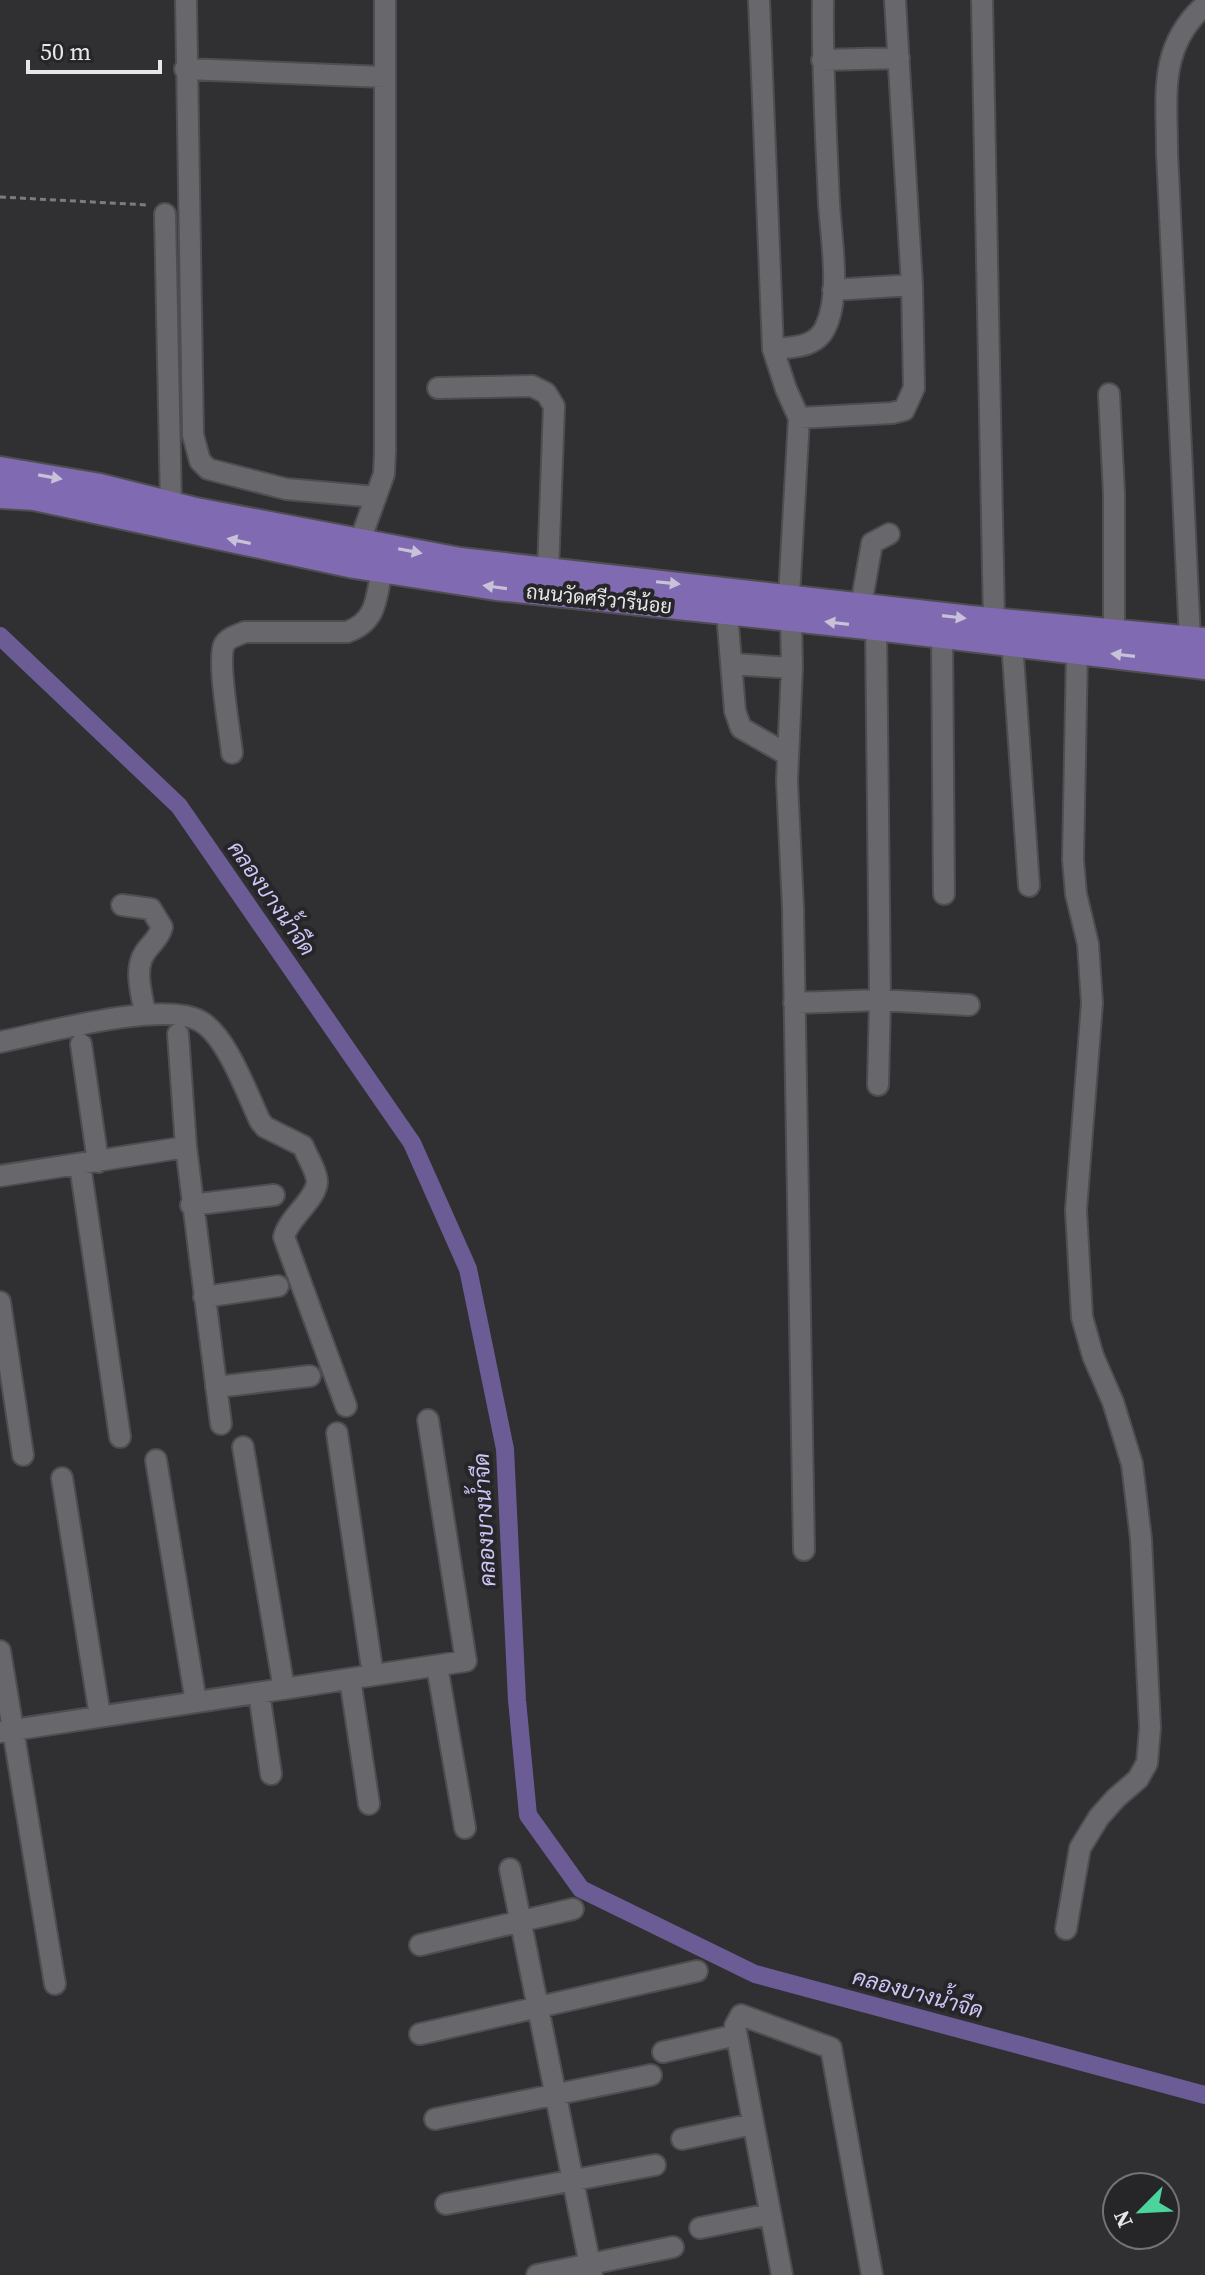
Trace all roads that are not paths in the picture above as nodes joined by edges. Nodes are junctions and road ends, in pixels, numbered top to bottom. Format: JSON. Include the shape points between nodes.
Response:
{"nodes":[{"id":1,"x":186,"y":0,"type":"edge"},
{"id":2,"x":385,"y":0,"type":"edge"},
{"id":3,"x":759,"y":0,"type":"edge"},
{"id":4,"x":823,"y":0,"type":"edge"},
{"id":5,"x":895,"y":0,"type":"edge"},
{"id":6,"x":982,"y":0,"type":"edge"},
{"id":7,"x":1205,"y":5,"type":"edge"},
{"id":8,"x":899,"y":58,"type":"junction"},
{"id":9,"x":822,"y":60,"type":"junction"},
{"id":10,"x":185,"y":69,"type":"junction"},
{"id":11,"x":384,"y":77,"type":"junction"},
{"id":12,"x":165,"y":214,"type":"road end"},
{"id":13,"x":912,"y":285,"type":"junction"},
{"id":14,"x":833,"y":290,"type":"junction"},
{"id":15,"x":773,"y":349,"type":"junction"},
{"id":16,"x":438,"y":388,"type":"dead end"},
{"id":17,"x":1109,"y":394,"type":"dead end"},
{"id":18,"x":799,"y":418,"type":"junction"},
{"id":19,"x":0,"y":470,"type":"edge"},
{"id":20,"x":0,"y":495,"type":"edge"},
{"id":21,"x":376,"y":497,"type":"junction"},
{"id":22,"x":95,"y":498,"type":"junction"},
{"id":23,"x":171,"y":504,"type":"junction"},
{"id":24,"x":889,"y":534,"type":"dead end"},
{"id":25,"x":360,"y":541,"type":"junction"},
{"id":26,"x":382,"y":569,"type":"junction"},
{"id":27,"x":548,"y":571,"type":"junction"},
{"id":28,"x":861,"y":605,"type":"junction"},
{"id":29,"x":790,"y":607,"type":"junction"},
{"id":30,"x":727,"y":613,"type":"junction"},
{"id":31,"x":994,"y":621,"type":"junction"},
{"id":32,"x":876,"y":627,"type":"junction"},
{"id":33,"x":1114,"y":632,"type":"junction"},
{"id":34,"x":942,"y":635,"type":"junction"},
{"id":35,"x":1198,"y":640,"type":"edge"},
{"id":36,"x":1012,"y":642,"type":"junction"},
{"id":37,"x":1077,"y":651,"type":"junction"},
{"id":38,"x":732,"y":664,"type":"junction"},
{"id":39,"x":1205,"y":666,"type":"edge"},
{"id":40,"x":792,"y":668,"type":"junction"},
{"id":41,"x":232,"y":753,"type":"dead end"},
{"id":42,"x":788,"y":755,"type":"junction"},
{"id":43,"x":1029,"y":886,"type":"dead end"},
{"id":44,"x":944,"y":894,"type":"dead end"},
{"id":45,"x":122,"y":905,"type":"dead end"},
{"id":46,"x":880,"y":1000,"type":"junction"},
{"id":47,"x":794,"y":1003,"type":"junction"},
{"id":48,"x":969,"y":1005,"type":"dead end"},
{"id":49,"x":145,"y":1013,"type":"junction"},
{"id":50,"x":178,"y":1034,"type":"dead end"},
{"id":51,"x":0,"y":1042,"type":"edge"},
{"id":52,"x":81,"y":1044,"type":"dead end"},
{"id":53,"x":878,"y":1085,"type":"dead end"},
{"id":54,"x":186,"y":1147,"type":"junction"},
{"id":55,"x":89,"y":1163,"type":"junction"},
{"id":56,"x":0,"y":1176,"type":"edge"},
{"id":57,"x":274,"y":1195,"type":"dead end"},
{"id":58,"x":191,"y":1205,"type":"junction"},
{"id":59,"x":278,"y":1286,"type":"dead end"},
{"id":60,"x":204,"y":1297,"type":"junction"},
{"id":61,"x":0,"y":1302,"type":"edge"},
{"id":62,"x":310,"y":1376,"type":"dead end"},
{"id":63,"x":216,"y":1387,"type":"junction"},
{"id":64,"x":346,"y":1406,"type":"dead end"},
{"id":65,"x":428,"y":1420,"type":"dead end"},
{"id":66,"x":221,"y":1424,"type":"dead end"},
{"id":67,"x":337,"y":1433,"type":"dead end"},
{"id":68,"x":120,"y":1437,"type":"dead end"},
{"id":69,"x":243,"y":1447,"type":"dead end"},
{"id":70,"x":23,"y":1455,"type":"dead end"},
{"id":71,"x":156,"y":1460,"type":"dead end"},
{"id":72,"x":62,"y":1478,"type":"dead end"},
{"id":73,"x":804,"y":1550,"type":"dead end"},
{"id":74,"x":0,"y":1651,"type":"edge"},
{"id":75,"x":437,"y":1666,"type":"junction"},
{"id":76,"x":373,"y":1675,"type":"junction"},
{"id":77,"x":350,"y":1679,"type":"junction"},
{"id":78,"x":284,"y":1689,"type":"junction"},
{"id":79,"x":259,"y":1693,"type":"junction"},
{"id":80,"x":196,"y":1702,"type":"junction"},
{"id":81,"x":100,"y":1716,"type":"junction"},
{"id":82,"x":7,"y":1731,"type":"edge"},
{"id":83,"x":271,"y":1774,"type":"dead end"},
{"id":84,"x":369,"y":1804,"type":"dead end"},
{"id":85,"x":465,"y":1828,"type":"dead end"},
{"id":86,"x":510,"y":1869,"type":"dead end"},
{"id":87,"x":573,"y":1909,"type":"dead end"},
{"id":88,"x":521,"y":1921,"type":"junction"},
{"id":89,"x":1066,"y":1929,"type":"dead end"},
{"id":90,"x":420,"y":1945,"type":"dead end"},
{"id":91,"x":697,"y":1971,"type":"dead end"},
{"id":92,"x":55,"y":1984,"type":"dead end"},
{"id":93,"x":538,"y":2007,"type":"junction"},
{"id":94,"x":420,"y":2034,"type":"dead end"},
{"id":95,"x":736,"y":2035,"type":"junction"},
{"id":96,"x":663,"y":2052,"type":"dead end"},
{"id":97,"x":651,"y":2075,"type":"dead end"},
{"id":98,"x":556,"y":2095,"type":"junction"},
{"id":99,"x":435,"y":2119,"type":"dead end"},
{"id":100,"x":753,"y":2124,"type":"junction"},
{"id":101,"x":682,"y":2139,"type":"dead end"},
{"id":102,"x":655,"y":2165,"type":"dead end"},
{"id":103,"x":573,"y":2180,"type":"junction"},
{"id":104,"x":446,"y":2204,"type":"dead end"},
{"id":105,"x":770,"y":2214,"type":"junction"},
{"id":106,"x":700,"y":2228,"type":"dead end"},
{"id":107,"x":673,"y":2247,"type":"dead end"},
{"id":108,"x":591,"y":2270,"type":"edge"},
{"id":109,"x":537,"y":2275,"type":"edge"},
{"id":110,"x":782,"y":2275,"type":"edge"},
{"id":111,"x":872,"y":2275,"type":"edge"}],
"edges":[{"from":1,"to":10,"type":"street"},
{"from":2,"to":11,"type":"street"},
{"from":3,"to":15,"type":"street"},
{"from":4,"to":9,"type":"street"},
{"from":5,"to":8,"type":"street"},
{"from":6,"to":31,"type":"street"},
{"from":7,"to":35,"type":"street","via":[[1177,36],[1167,78],[1167,167]]},
{"from":8,"to":9,"type":"street"},
{"from":8,"to":13,"type":"street"},
{"from":9,"to":14,"type":"street"},
{"from":10,"to":11,"type":"street"},
{"from":10,"to":21,"type":"street","via":[[193,435],[200,461],[208,469],[286,489]]},
{"from":11,"to":21,"type":"street","via":[[385,452]]},
{"from":12,"to":23,"type":"street"},
{"from":13,"to":14,"type":"street"},
{"from":13,"to":18,"type":"street","via":[[914,388],[904,410]]},
{"from":14,"to":15,"type":"street","via":[[826,328],[813,341]]},
{"from":15,"to":18,"type":"street"},
{"from":16,"to":27,"type":"street","via":[[532,386],[546,393],[554,406]]},
{"from":17,"to":33,"type":"street"},
{"from":18,"to":29,"type":"street"},
{"from":19,"to":22,"type":"main road","name":"ถนนวัดศรีวารีน้อย","one_way":true},
{"from":20,"to":22,"type":"main road","name":"ถนนวัดศรีวารีน้อย"},
{"from":21,"to":25,"type":"street"},
{"from":22,"to":23,"type":"main road","name":"ถนนวัดศรีวารีน้อย"},
{"from":26,"to":22,"type":"main road","name":"ถนนวัดศรีวารีน้อย","one_way":true},
{"from":23,"to":25,"type":"main road","name":"ถนนวัดศรีวารีน้อย"},
{"from":24,"to":28,"type":"street","via":[[872,543]]},
{"from":25,"to":27,"type":"main road","name":"ถนนวัดศรีวารีน้อย","one_way":true},
{"from":30,"to":26,"type":"main road","name":"ถนนวัดศรีวารีน้อย","one_way":true},
{"from":26,"to":41,"type":"street","via":[[372,614],[361,627],[347,632],[245,632],[224,645]]},
{"from":27,"to":29,"type":"main road","name":"ถนนวัดศรีวารีน้อย","one_way":true},
{"from":28,"to":29,"type":"main road","name":"ถนนวัดศรีวารีน้อย"},
{"from":28,"to":31,"type":"main road","name":"ถนนวัดศรีวารีน้อย","one_way":true},
{"from":29,"to":30,"type":"main road","name":"ถนนวัดศรีวารีน้อย"},
{"from":32,"to":29,"type":"main road","name":"ถนนวัดศรีวารีน้อย","one_way":true},
{"from":29,"to":40,"type":"street"},
{"from":30,"to":38,"type":"street"},
{"from":31,"to":33,"type":"main road","name":"ถนนวัดศรีวารีน้อย"},
{"from":32,"to":34,"type":"main road","name":"ถนนวัดศรีวารีน้อย"},
{"from":32,"to":46,"type":"street"},
{"from":33,"to":35,"type":"main road","name":"ถนนวัดศรีวารีน้อย"},
{"from":34,"to":36,"type":"main road","name":"ถนนวัดศรีวารีน้อย"},
{"from":34,"to":44,"type":"street"},
{"from":36,"to":37,"type":"main road","name":"ถนนวัดศรีวารีน้อย"},
{"from":36,"to":43,"type":"street"},
{"from":39,"to":37,"type":"main road","name":"ถนนวัดศรีวารีน้อย","one_way":true},
{"from":37,"to":89,"type":"street","via":[[1073,860],[1092,1003],[1076,1210],[1082,1317],[1132,1464],[1150,1728],[1147,1763],[1138,1779],[1099,1817],[1080,1848]]},
{"from":38,"to":40,"type":"street"},
{"from":38,"to":42,"type":"street","via":[[741,728]]},
{"from":40,"to":42,"type":"street"},
{"from":42,"to":47,"type":"street"},
{"from":45,"to":49,"type":"street","via":[[151,909],[162,927],[142,956]]},
{"from":46,"to":47,"type":"street"},
{"from":46,"to":48,"type":"street"},
{"from":46,"to":53,"type":"street"},
{"from":47,"to":73,"type":"street"},
{"from":49,"to":51,"type":"street"},
{"from":49,"to":64,"type":"street","via":[[202,1022],[221,1043],[260,1121],[303,1146],[317,1182],[286,1229],[286,1246]]},
{"from":50,"to":54,"type":"street"},
{"from":52,"to":55,"type":"street"},
{"from":54,"to":55,"type":"street"},
{"from":54,"to":58,"type":"street"},
{"from":55,"to":56,"type":"street"},
{"from":55,"to":68,"type":"street"},
{"from":57,"to":58,"type":"street"},
{"from":58,"to":60,"type":"street"},
{"from":59,"to":60,"type":"street"},
{"from":60,"to":63,"type":"street"},
{"from":61,"to":70,"type":"street"},
{"from":62,"to":63,"type":"street"},
{"from":63,"to":66,"type":"street"},
{"from":65,"to":75,"type":"street","via":[[466,1661]]},
{"from":67,"to":76,"type":"street"},
{"from":69,"to":78,"type":"street"},
{"from":71,"to":80,"type":"street"},
{"from":72,"to":81,"type":"street"},
{"from":74,"to":82,"type":"street"},
{"from":75,"to":76,"type":"street"},
{"from":75,"to":85,"type":"street"},
{"from":76,"to":77,"type":"street"},
{"from":77,"to":78,"type":"street"},
{"from":77,"to":84,"type":"street"},
{"from":78,"to":79,"type":"street"},
{"from":79,"to":80,"type":"street"},
{"from":79,"to":83,"type":"street"},
{"from":80,"to":81,"type":"street"},
{"from":81,"to":82,"type":"street"},
{"from":82,"to":92,"type":"street"},
{"from":86,"to":88,"type":"street"},
{"from":87,"to":88,"type":"street"},
{"from":88,"to":90,"type":"street"},
{"from":88,"to":93,"type":"street"},
{"from":91,"to":93,"type":"street"},
{"from":93,"to":94,"type":"street"},
{"from":93,"to":98,"type":"street"},
{"from":95,"to":96,"type":"street"},
{"from":95,"to":100,"type":"street"},
{"from":95,"to":111,"type":"street","via":[[741,2015],[831,2048]]},
{"from":97,"to":98,"type":"street"},
{"from":98,"to":99,"type":"street"},
{"from":98,"to":103,"type":"street"},
{"from":100,"to":101,"type":"street"},
{"from":100,"to":105,"type":"street"},
{"from":102,"to":103,"type":"street"},
{"from":103,"to":104,"type":"street"},
{"from":103,"to":108,"type":"street"},
{"from":105,"to":106,"type":"street"},
{"from":105,"to":110,"type":"street"},
{"from":107,"to":108,"type":"street"},
{"from":108,"to":109,"type":"street"}]}
